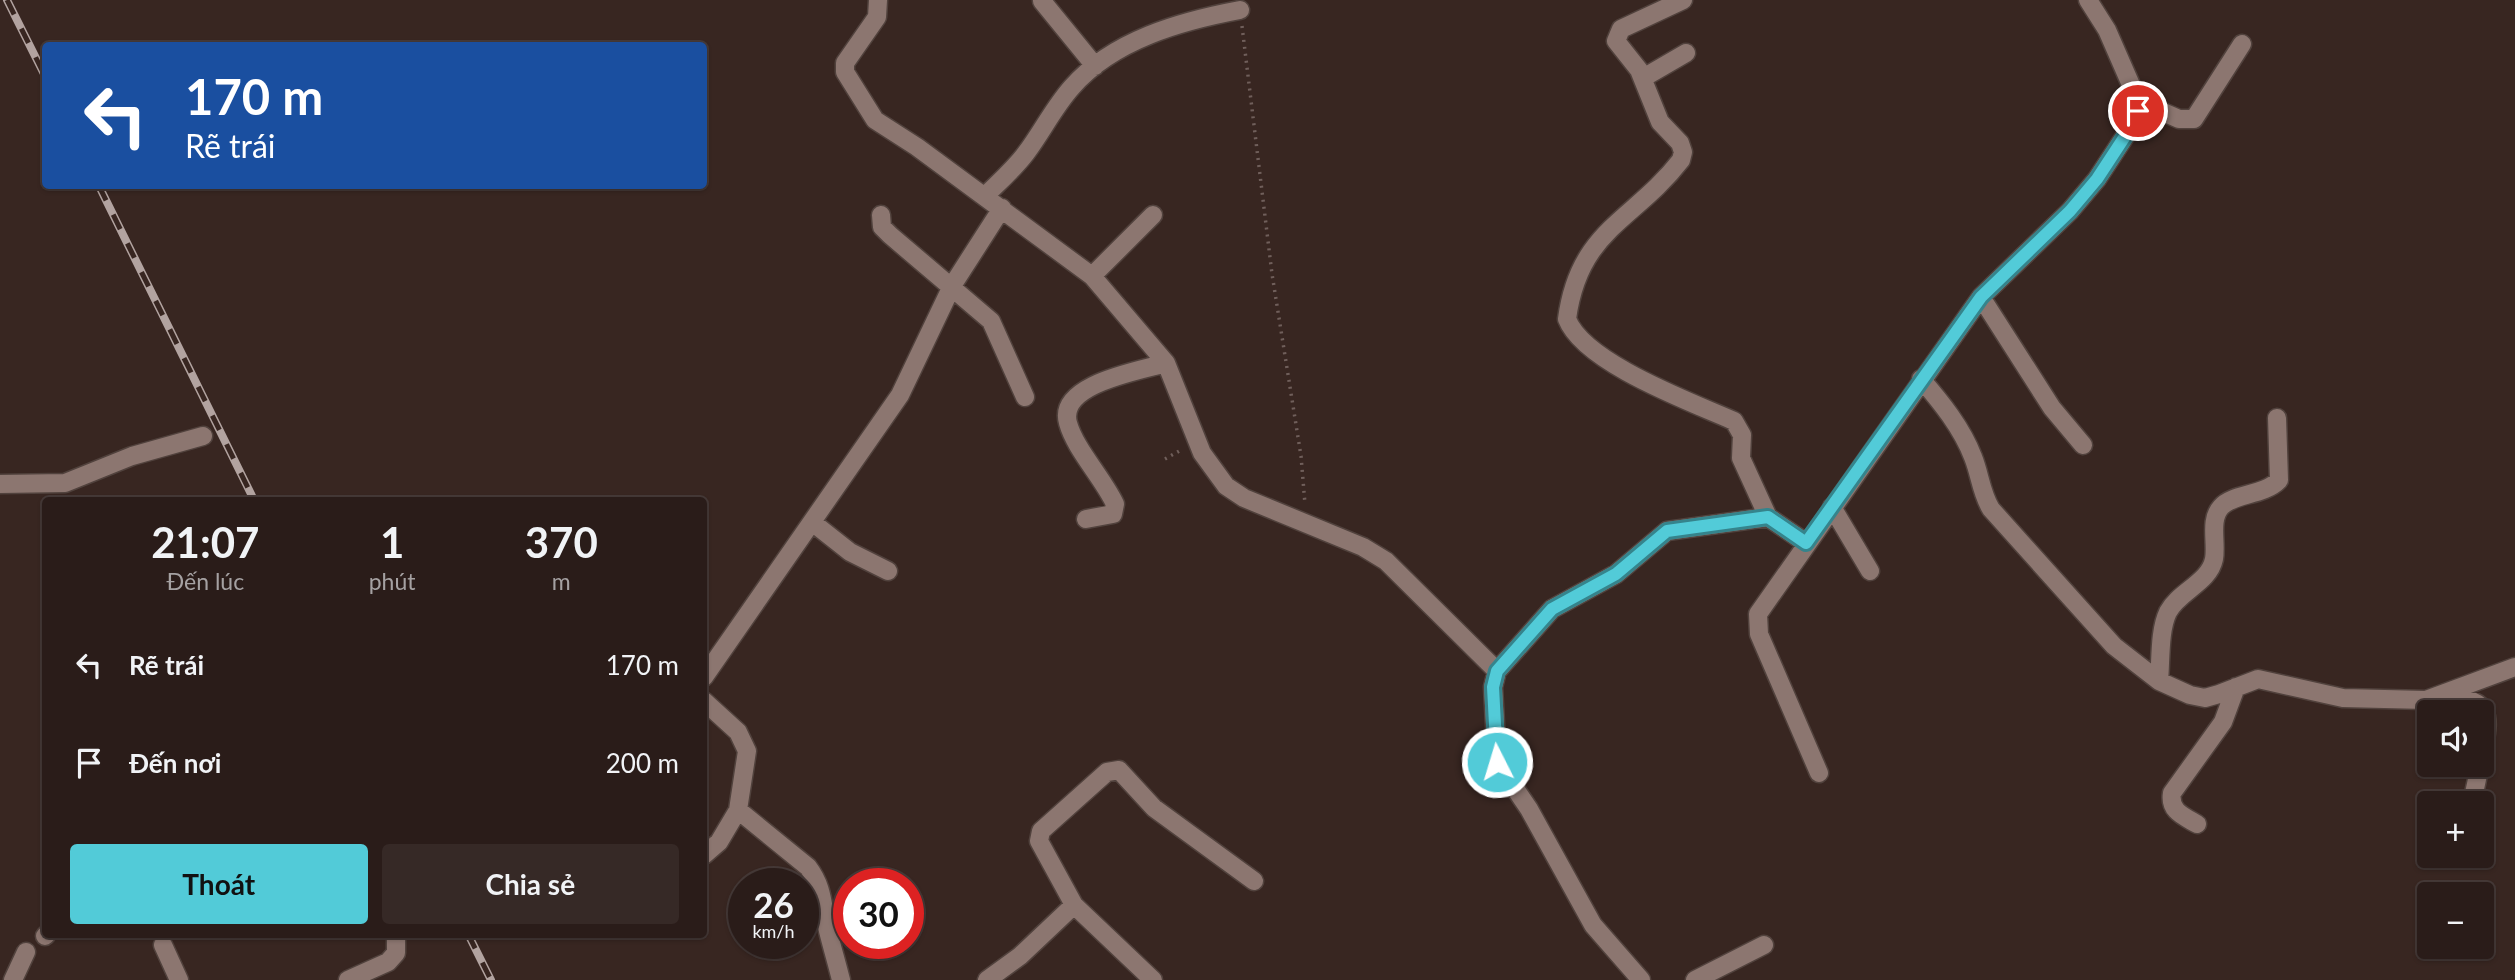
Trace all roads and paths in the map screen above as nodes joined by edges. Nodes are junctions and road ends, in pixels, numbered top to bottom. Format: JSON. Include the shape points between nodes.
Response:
{"nodes":[{"id":1,"x":1683,"y":0,"type":"edge"},
{"id":2,"x":2088,"y":0,"type":"edge"},
{"id":3,"x":1042,"y":1,"type":"edge"},
{"id":4,"x":883,"y":3,"type":"edge"},
{"id":5,"x":1240,"y":10,"type":"joint"},
{"id":6,"x":2242,"y":44,"type":"dead end"},
{"id":7,"x":1686,"y":53,"type":"dead end"},
{"id":8,"x":1095,"y":66,"type":"junction"},
{"id":9,"x":1643,"y":78,"type":"junction"},
{"id":10,"x":2138,"y":102,"type":"junction"},
{"id":11,"x":985,"y":196,"type":"junction"},
{"id":12,"x":1002,"y":208,"type":"junction"},
{"id":13,"x":881,"y":215,"type":"dead end"},
{"id":14,"x":1153,"y":215,"type":"dead end"},
{"id":15,"x":1092,"y":276,"type":"junction"},
{"id":16,"x":952,"y":286,"type":"junction"},
{"id":17,"x":1981,"y":297,"type":"junction"},
{"id":18,"x":1166,"y":363,"type":"junction"},
{"id":19,"x":1921,"y":379,"type":"junction"},
{"id":20,"x":1025,"y":397,"type":"dead end"},
{"id":21,"x":2277,"y":418,"type":"dead end"},
{"id":22,"x":203,"y":436,"type":"dead end"},
{"id":23,"x":2083,"y":445,"type":"dead end"},
{"id":24,"x":0,"y":484,"type":"edge"},
{"id":25,"x":1832,"y":507,"type":"junction"},
{"id":26,"x":1768,"y":517,"type":"junction"},
{"id":27,"x":1086,"y":519,"type":"dead end"},
{"id":28,"x":1296,"y":519,"type":"junction"},
{"id":29,"x":812,"y":522,"type":"junction"},
{"id":30,"x":1806,"y":543,"type":"junction"},
{"id":31,"x":1870,"y":571,"type":"dead end"},
{"id":32,"x":888,"y":572,"type":"dead end"},
{"id":33,"x":2515,"y":667,"type":"edge"},
{"id":34,"x":1497,"y":671,"type":"junction"},
{"id":35,"x":707,"y":673,"type":"edge"},
{"id":36,"x":2159,"y":681,"type":"junction"},
{"id":37,"x":2236,"y":687,"type":"junction"},
{"id":38,"x":2442,"y":696,"type":"junction"},
{"id":39,"x":2470,"y":700,"type":"edge"},
{"id":40,"x":707,"y":704,"type":"edge"},
{"id":41,"x":1819,"y":773,"type":"dead end"},
{"id":42,"x":737,"y":810,"type":"junction"},
{"id":43,"x":2197,"y":824,"type":"dead end"},
{"id":44,"x":707,"y":852,"type":"edge"},
{"id":45,"x":1254,"y":881,"type":"dead end"},
{"id":46,"x":1074,"y":905,"type":"junction"},
{"id":47,"x":396,"y":938,"type":"edge"},
{"id":48,"x":163,"y":945,"type":"dead end"},
{"id":49,"x":1764,"y":945,"type":"dead end"},
{"id":50,"x":26,"y":952,"type":"dead end"},
{"id":51,"x":13,"y":980,"type":"edge"},
{"id":52,"x":180,"y":980,"type":"edge"},
{"id":53,"x":348,"y":980,"type":"edge"},
{"id":54,"x":841,"y":980,"type":"edge"},
{"id":55,"x":987,"y":980,"type":"edge"},
{"id":56,"x":1153,"y":980,"type":"edge"},
{"id":57,"x":1641,"y":980,"type":"edge"},
{"id":58,"x":1695,"y":980,"type":"edge"}],
"edges":[{"from":1,"to":9,"type":"street","via":[[1617,34],[1620,48]]},
{"from":2,"to":10,"type":"street","via":[[2107,30]]},
{"from":3,"to":8,"type":"street"},
{"from":4,"to":11,"type":"street","via":[[845,63],[848,82],[875,120]]},
{"from":5,"to":8,"type":"street","via":[[1156,32]]},
{"from":5,"to":28,"type":"path","via":[[1305,494],[1304,510]]},
{"from":6,"to":10,"type":"street","via":[[2194,119],[2179,119]]},
{"from":7,"to":9,"type":"street"},
{"from":8,"to":11,"type":"street","via":[[1070,88],[1026,153]]},
{"from":9,"to":26,"type":"street","via":[[1660,122],[1680,144],[1681,160],[1593,246],[1570,299],[1567,318],[1579,339],[1638,378],[1734,421],[1742,435],[1741,458]]},
{"from":10,"to":17,"type":"street","via":[[2135,121],[2097,179],[2066,216]]},
{"from":11,"to":12,"type":"street"},
{"from":12,"to":15,"type":"street"},
{"from":12,"to":16,"type":"street"},
{"from":13,"to":16,"type":"street","via":[[882,227]]},
{"from":14,"to":15,"type":"street"},
{"from":15,"to":18,"type":"street"},
{"from":16,"to":20,"type":"street","via":[[991,321]]},
{"from":16,"to":29,"type":"street","via":[[900,395]]},
{"from":17,"to":19,"type":"street"},
{"from":17,"to":23,"type":"street","via":[[2052,408]]},
{"from":18,"to":27,"type":"street","via":[[1086,388],[1071,403],[1068,423],[1115,504],[1113,514]]},
{"from":18,"to":28,"type":"street","via":[[1212,471],[1244,498]]},
{"from":19,"to":25,"type":"street"},
{"from":19,"to":36,"type":"street","via":[[1968,446],[1991,509],[2113,646]]},
{"from":21,"to":36,"type":"street","via":[[2279,480],[2218,509],[2214,560],[2167,614]]},
{"from":22,"to":24,"type":"street","via":[[132,456],[65,483]]},
{"from":25,"to":30,"type":"street"},
{"from":25,"to":31,"type":"street"},
{"from":26,"to":30,"type":"street"},
{"from":26,"to":34,"type":"street","via":[[1667,531],[1616,574],[1552,609]]},
{"from":28,"to":34,"type":"street","via":[[1363,547],[1386,562]]},
{"from":29,"to":32,"type":"street","via":[[857,556]]},
{"from":29,"to":35,"type":"street"},
{"from":30,"to":41,"type":"street","via":[[1756,622]]},
{"from":33,"to":38,"type":"street"},
{"from":34,"to":57,"type":"street","via":[[1493,687],[1497,762],[1529,809],[1593,925]]},
{"from":36,"to":37,"type":"street","via":[[2205,698]]},
{"from":37,"to":38,"type":"street","via":[[2258,679],[2343,698],[2426,700]]},
{"from":37,"to":43,"type":"street","via":[[2223,722],[2172,793],[2176,812]]},
{"from":38,"to":39,"type":"street"},
{"from":40,"to":42,"type":"street","via":[[744,741],[747,751]]},
{"from":42,"to":44,"type":"street","via":[[719,842]]},
{"from":42,"to":54,"type":"street","via":[[816,878]]},
{"from":45,"to":46,"type":"street","via":[[1166,818],[1119,770],[1112,769],[1038,835]]},
{"from":46,"to":55,"type":"street"},
{"from":46,"to":56,"type":"street"},
{"from":47,"to":53,"type":"street","via":[[396,953],[387,962]]},
{"from":48,"to":52,"type":"street"},
{"from":49,"to":58,"type":"street"},
{"from":50,"to":51,"type":"street"}]}
